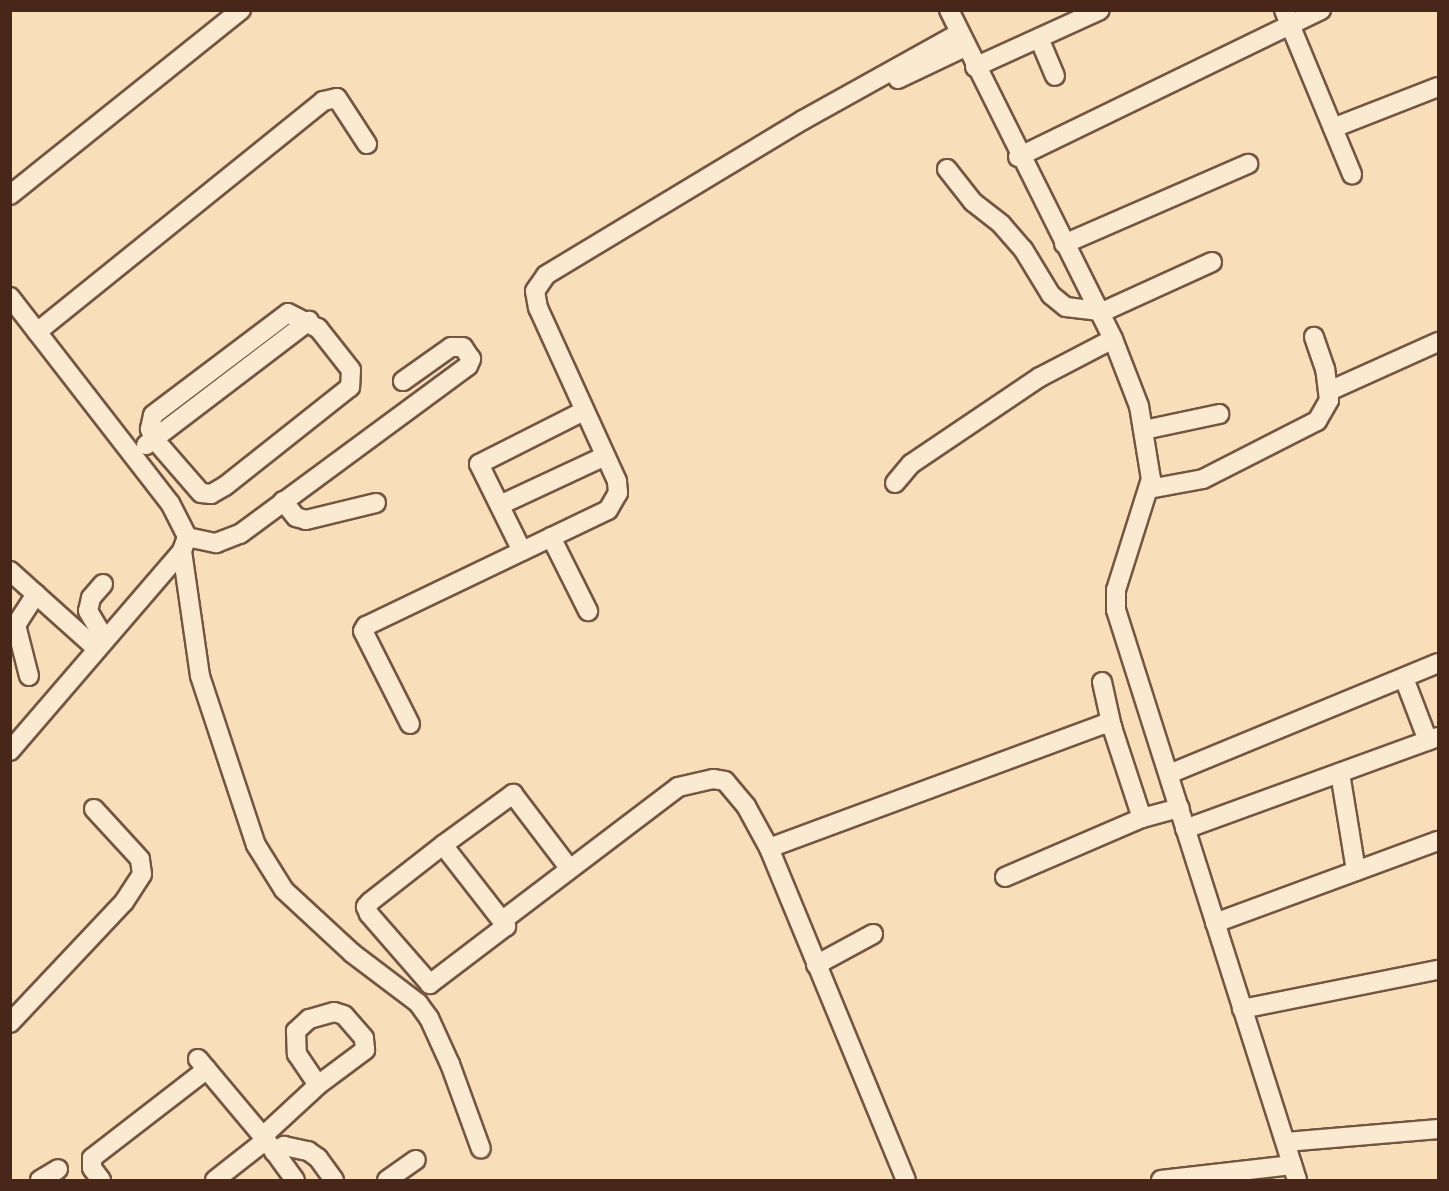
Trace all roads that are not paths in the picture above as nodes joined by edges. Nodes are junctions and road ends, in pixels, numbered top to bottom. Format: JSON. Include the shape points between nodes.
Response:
{"nodes":[{"id":1,"x":242,"y":10,"type":"edge"},
{"id":2,"x":1100,"y":10,"type":"edge"},
{"id":3,"x":1321,"y":10,"type":"edge"},
{"id":4,"x":952,"y":12,"type":"edge"},
{"id":5,"x":1286,"y":18,"type":"edge"},
{"id":6,"x":1039,"y":38,"type":"junction"},
{"id":7,"x":962,"y":40,"type":"junction"},
{"id":8,"x":975,"y":67,"type":"junction"},
{"id":9,"x":1055,"y":75,"type":"dead end"},
{"id":10,"x":1438,"y":87,"type":"edge"},
{"id":11,"x":1333,"y":128,"type":"junction"},
{"id":12,"x":367,"y":144,"type":"dead end"},
{"id":13,"x":1018,"y":157,"type":"junction"},
{"id":14,"x":1248,"y":164,"type":"dead end"},
{"id":15,"x":947,"y":169,"type":"dead end"},
{"id":16,"x":1352,"y":174,"type":"dead end"},
{"id":17,"x":10,"y":195,"type":"edge"},
{"id":18,"x":1064,"y":244,"type":"junction"},
{"id":19,"x":1212,"y":262,"type":"dead end"},
{"id":20,"x":10,"y":297,"type":"edge"},
{"id":21,"x":1099,"y":312,"type":"junction"},
{"id":22,"x":37,"y":332,"type":"junction"},
{"id":23,"x":1314,"y":338,"type":"dead end"},
{"id":24,"x":1113,"y":339,"type":"junction"},
{"id":25,"x":1438,"y":342,"type":"edge"},
{"id":26,"x":403,"y":381,"type":"dead end"},
{"id":27,"x":1329,"y":391,"type":"junction"},
{"id":28,"x":584,"y":411,"type":"junction"},
{"id":29,"x":1219,"y":414,"type":"dead end"},
{"id":30,"x":1144,"y":430,"type":"junction"},
{"id":31,"x":154,"y":439,"type":"junction"},
{"id":32,"x":133,"y":455,"type":"junction"},
{"id":33,"x":605,"y":456,"type":"junction"},
{"id":34,"x":895,"y":483,"type":"dead end"},
{"id":35,"x":1149,"y":489,"type":"junction"},
{"id":36,"x":283,"y":501,"type":"junction"},
{"id":37,"x":376,"y":503,"type":"dead end"},
{"id":38,"x":500,"y":505,"type":"junction"},
{"id":39,"x":551,"y":537,"type":"junction"},
{"id":40,"x":184,"y":544,"type":"junction"},
{"id":41,"x":522,"y":551,"type":"junction"},
{"id":42,"x":10,"y":571,"type":"edge"},
{"id":43,"x":102,"y":584,"type":"dead end"},
{"id":44,"x":36,"y":594,"type":"junction"},
{"id":45,"x":588,"y":611,"type":"dead end"},
{"id":46,"x":101,"y":644,"type":"junction"},
{"id":47,"x":1438,"y":663,"type":"edge"},
{"id":48,"x":29,"y":676,"type":"dead end"},
{"id":49,"x":1404,"y":678,"type":"junction"},
{"id":50,"x":1102,"y":682,"type":"dead end"},
{"id":51,"x":410,"y":724,"type":"dead end"},
{"id":52,"x":1113,"y":727,"type":"junction"},
{"id":53,"x":17,"y":730,"type":"edge"},
{"id":54,"x":1433,"y":739,"type":"edge"},
{"id":55,"x":10,"y":751,"type":"edge"},
{"id":56,"x":1340,"y":773,"type":"junction"},
{"id":57,"x":1169,"y":774,"type":"junction"},
{"id":58,"x":1180,"y":808,"type":"junction"},
{"id":59,"x":94,"y":809,"type":"dead end"},
{"id":60,"x":1142,"y":818,"type":"junction"},
{"id":61,"x":1185,"y":829,"type":"junction"},
{"id":62,"x":1438,"y":841,"type":"edge"},
{"id":63,"x":443,"y":845,"type":"junction"},
{"id":64,"x":769,"y":848,"type":"junction"},
{"id":65,"x":570,"y":869,"type":"junction"},
{"id":66,"x":1356,"y":871,"type":"junction"},
{"id":67,"x":1005,"y":877,"type":"dead end"},
{"id":68,"x":503,"y":920,"type":"junction"},
{"id":69,"x":1215,"y":923,"type":"junction"},
{"id":70,"x":873,"y":934,"type":"dead end"},
{"id":71,"x":816,"y":964,"type":"junction"},
{"id":72,"x":1438,"y":970,"type":"edge"},
{"id":73,"x":1242,"y":1009,"type":"junction"},
{"id":74,"x":10,"y":1023,"type":"edge"},
{"id":75,"x":318,"y":1085,"type":"dead end"},
{"id":76,"x":1438,"y":1129,"type":"edge"},
{"id":77,"x":1286,"y":1142,"type":"junction"},
{"id":78,"x":268,"y":1143,"type":"junction"},
{"id":79,"x":481,"y":1149,"type":"dead end"},
{"id":80,"x":416,"y":1160,"type":"dead end"},
{"id":81,"x":58,"y":1169,"type":"dead end"},
{"id":82,"x":1295,"y":1173,"type":"edge"},
{"id":83,"x":40,"y":1180,"type":"edge"},
{"id":84,"x":101,"y":1180,"type":"edge"},
{"id":85,"x":214,"y":1180,"type":"edge"},
{"id":86,"x":295,"y":1180,"type":"edge"},
{"id":87,"x":334,"y":1180,"type":"edge"},
{"id":88,"x":387,"y":1180,"type":"edge"},
{"id":89,"x":906,"y":1180,"type":"edge"},
{"id":90,"x":1161,"y":1180,"type":"edge"}],
"edges":[{"from":1,"to":17,"type":"street"},
{"from":2,"to":6,"type":"street"},
{"from":3,"to":5,"type":"street"},
{"from":4,"to":7,"type":"street"},
{"from":5,"to":11,"type":"street"},
{"from":5,"to":13,"type":"street","via":[[1246,47]]},
{"from":6,"to":8,"type":"street"},
{"from":6,"to":9,"type":"street"},
{"from":7,"to":8,"type":"street"},
{"from":7,"to":28,"type":"street","via":[[879,76],[865,88],[803,120],[546,275],[535,291],[535,298]]},
{"from":8,"to":13,"type":"street"},
{"from":10,"to":11,"type":"street"},
{"from":11,"to":16,"type":"street"},
{"from":12,"to":22,"type":"street","via":[[337,98],[323,101]]},
{"from":13,"to":18,"type":"street"},
{"from":14,"to":18,"type":"street"},
{"from":15,"to":21,"type":"street","via":[[974,202],[1023,249],[1051,295],[1066,307]]},
{"from":18,"to":21,"type":"street"},
{"from":19,"to":21,"type":"street"},
{"from":20,"to":22,"type":"street"},
{"from":21,"to":24,"type":"street"},
{"from":22,"to":32,"type":"street"},
{"from":23,"to":27,"type":"street"},
{"from":24,"to":30,"type":"street","via":[[1139,406]]},
{"from":24,"to":34,"type":"street","via":[[1040,377],[911,464]]},
{"from":25,"to":27,"type":"street"},
{"from":26,"to":36,"type":"street","via":[[451,347],[462,347],[471,359],[468,366]]},
{"from":27,"to":35,"type":"street","via":[[1325,412],[1290,437],[1203,479]]},
{"from":28,"to":33,"type":"street"},
{"from":28,"to":38,"type":"street","via":[[479,464]]},
{"from":29,"to":30,"type":"street"},
{"from":30,"to":35,"type":"street","via":[[1150,461]]},
{"from":31,"to":31,"type":"street","via":[[193,487],[211,494],[342,396],[350,387],[351,370],[309,321]]},
{"from":31,"to":32,"type":"street"},
{"from":32,"to":40,"type":"street","via":[[178,515]]},
{"from":33,"to":38,"type":"street"},
{"from":33,"to":39,"type":"street","via":[[616,481],[615,502],[608,510]]},
{"from":35,"to":57,"type":"street","via":[[1116,590],[1116,610]]},
{"from":36,"to":37,"type":"street","via":[[296,517],[306,520]]},
{"from":36,"to":40,"type":"street","via":[[225,542]]},
{"from":38,"to":41,"type":"street"},
{"from":39,"to":41,"type":"street"},
{"from":39,"to":45,"type":"street"},
{"from":40,"to":46,"type":"street"},
{"from":40,"to":79,"type":"street","via":[[201,676],[256,845],[284,890],[352,953],[418,1003],[450,1064]]},
{"from":41,"to":51,"type":"street","via":[[363,630]]},
{"from":42,"to":44,"type":"street"},
{"from":43,"to":46,"type":"street","via":[[88,611]]},
{"from":44,"to":46,"type":"street"},
{"from":44,"to":48,"type":"street","via":[[16,625]]},
{"from":46,"to":53,"type":"street"},
{"from":47,"to":49,"type":"street"},
{"from":49,"to":54,"type":"street"},
{"from":49,"to":57,"type":"street"},
{"from":50,"to":52,"type":"street"},
{"from":52,"to":60,"type":"street"},
{"from":52,"to":64,"type":"street","via":[[1098,725]]},
{"from":53,"to":55,"type":"street"},
{"from":54,"to":56,"type":"street"},
{"from":56,"to":61,"type":"street"},
{"from":56,"to":66,"type":"street"},
{"from":57,"to":58,"type":"street"},
{"from":58,"to":60,"type":"street"},
{"from":58,"to":61,"type":"street"},
{"from":59,"to":74,"type":"street","via":[[140,859],[142,874],[124,902]]},
{"from":60,"to":67,"type":"street"},
{"from":61,"to":69,"type":"street"},
{"from":62,"to":66,"type":"street"},
{"from":63,"to":65,"type":"street","via":[[513,794]]},
{"from":63,"to":68,"type":"street"},
{"from":63,"to":68,"type":"street","via":[[370,902],[366,907],[369,914],[430,984],[504,930]]},
{"from":64,"to":65,"type":"street","via":[[746,806],[725,781],[713,778],[678,788]]},
{"from":64,"to":71,"type":"street"},
{"from":65,"to":68,"type":"street"},
{"from":66,"to":69,"type":"street"},
{"from":69,"to":73,"type":"street"},
{"from":70,"to":71,"type":"street"},
{"from":71,"to":89,"type":"street"},
{"from":72,"to":73,"type":"street"},
{"from":73,"to":77,"type":"street"},
{"from":75,"to":78,"type":"street"},
{"from":76,"to":77,"type":"street"},
{"from":77,"to":82,"type":"street"},
{"from":78,"to":84,"type":"street","via":[[202,1064],[92,1158],[92,1168]]},
{"from":78,"to":85,"type":"street"},
{"from":78,"to":86,"type":"street"},
{"from":78,"to":87,"type":"street","via":[[308,1151]]},
{"from":80,"to":88,"type":"street"},
{"from":81,"to":83,"type":"street"},
{"from":82,"to":90,"type":"street"}]}
